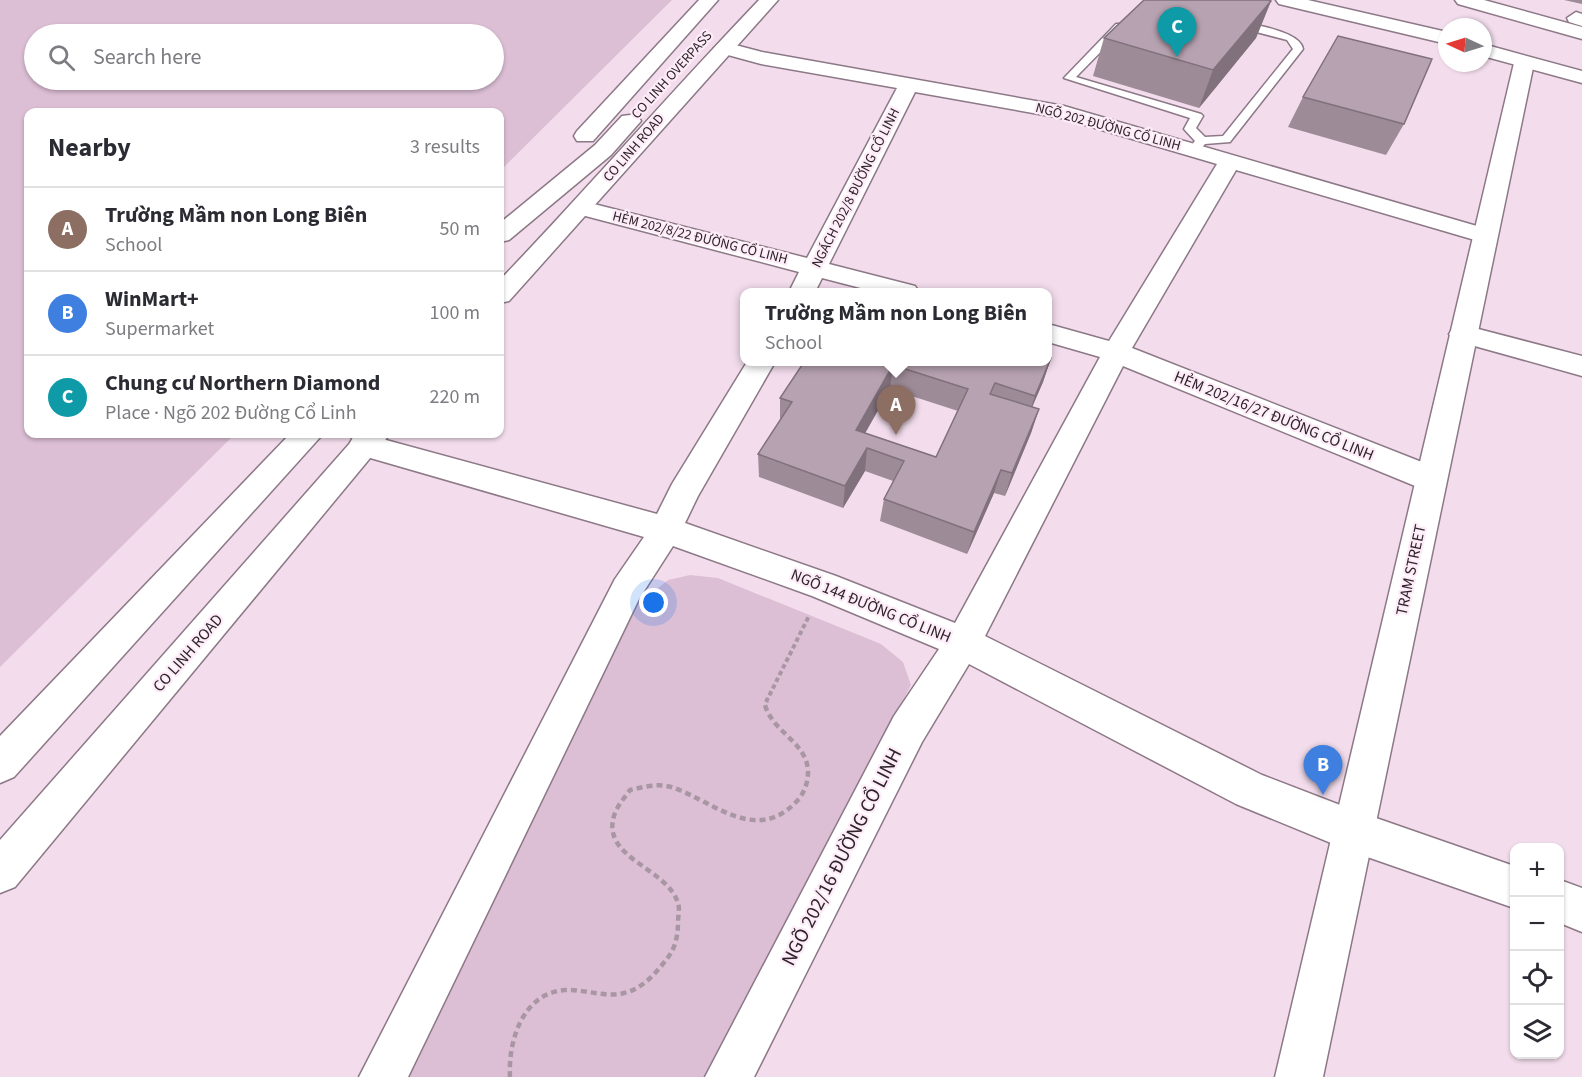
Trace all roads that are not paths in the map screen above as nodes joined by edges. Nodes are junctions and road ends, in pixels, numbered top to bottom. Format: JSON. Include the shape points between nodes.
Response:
{"nodes":[{"id":1,"x":710,"y":0,"type":"edge"},
{"id":2,"x":769,"y":0,"type":"edge"},
{"id":3,"x":1286,"y":0,"type":"edge"},
{"id":4,"x":1464,"y":0,"type":"edge"},
{"id":5,"x":1470,"y":0,"type":"edge"},
{"id":6,"x":1131,"y":15,"type":"edge"},
{"id":7,"x":1230,"y":22,"type":"edge"},
{"id":8,"x":1580,"y":23,"type":"edge"},
{"id":9,"x":1438,"y":36,"type":"edge"},
{"id":10,"x":1492,"y":46,"type":"edge"},
{"id":11,"x":724,"y":48,"type":"junction"},
{"id":12,"x":1492,"y":53,"type":"edge"},
{"id":13,"x":688,"y":57,"type":"dead end"},
{"id":14,"x":1582,"y":62,"type":"edge"},
{"id":15,"x":1524,"y":63,"type":"junction"},
{"id":16,"x":1582,"y":78,"type":"edge"},
{"id":17,"x":909,"y":84,"type":"junction"},
{"id":18,"x":657,"y":91,"type":"dead end"},
{"id":19,"x":642,"y":108,"type":"dead end"},
{"id":20,"x":1198,"y":145,"type":"junction"},
{"id":21,"x":603,"y":150,"type":"junction"},
{"id":22,"x":1230,"y":161,"type":"junction"},
{"id":23,"x":582,"y":208,"type":"junction"},
{"id":24,"x":504,"y":224,"type":"edge"},
{"id":25,"x":504,"y":232,"type":"edge"},
{"id":26,"x":1485,"y":236,"type":"junction"},
{"id":27,"x":525,"y":267,"type":"junction"},
{"id":28,"x":817,"y":267,"type":"junction"},
{"id":29,"x":804,"y":288,"type":"edge"},
{"id":30,"x":892,"y":288,"type":"edge"},
{"id":31,"x":504,"y":291,"type":"edge"},
{"id":32,"x":1052,"y":334,"type":"edge"},
{"id":33,"x":1463,"y":334,"type":"junction"},
{"id":34,"x":1116,"y":352,"type":"junction"},
{"id":35,"x":759,"y":366,"type":"edge"},
{"id":36,"x":1582,"y":366,"type":"edge"},
{"id":37,"x":304,"y":438,"type":"edge"},
{"id":38,"x":369,"y":439,"type":"edge"},
{"id":39,"x":1431,"y":479,"type":"junction"},
{"id":40,"x":666,"y":530,"type":"junction"},
{"id":41,"x":963,"y":643,"type":"junction"},
{"id":42,"x":0,"y":764,"type":"edge"},
{"id":43,"x":1353,"y":831,"type":"junction"},
{"id":44,"x":0,"y":872,"type":"edge"},
{"id":45,"x":1510,"y":885,"type":"edge"},
{"id":46,"x":1564,"y":903,"type":"edge"},
{"id":47,"x":1582,"y":910,"type":"edge"},
{"id":48,"x":383,"y":1077,"type":"edge"},
{"id":49,"x":729,"y":1077,"type":"edge"},
{"id":50,"x":1299,"y":1077,"type":"edge"}],
"edges":[{"from":1,"to":24,"type":"main road"},
{"from":2,"to":11,"type":"main road","name":"CO LINH ROAD"},
{"from":3,"to":9,"type":"main road"},
{"from":4,"to":8,"type":"main road"},
{"from":5,"to":8,"type":"main road"},
{"from":6,"to":20,"type":"lane","via":[[1069,78],[1197,116],[1190,129]]},
{"from":7,"to":20,"type":"lane","via":[[1291,38],[1298,49],[1226,139]]},
{"from":10,"to":14,"type":"main road"},
{"from":11,"to":17,"type":"main road","name":"NGÕ 202 ĐƯỜNG CỔ LINH"},
{"from":11,"to":23,"type":"main road","name":"CO LINH ROAD"},
{"from":12,"to":15,"type":"main road"},
{"from":13,"to":18,"type":"main road","name":"CO LINH OVERPASS"},
{"from":15,"to":16,"type":"main road"},
{"from":15,"to":26,"type":"main road","name":"TRAM STREET"},
{"from":17,"to":20,"type":"main road","name":"NGÕ 202 ĐƯỜNG CỔ LINH","via":[[1064,112]]},
{"from":17,"to":28,"type":"main road","name":"NGÁCH 202/8 ĐƯỜNG CỔ LINH"},
{"from":19,"to":21,"type":"main road","name":"CO LINH OVERPASS"},
{"from":20,"to":22,"type":"main road","name":"NGÕ 202 ĐƯỜNG CỔ LINH"},
{"from":21,"to":25,"type":"main road","name":"CO LINH OVERPASS"},
{"from":21,"to":27,"type":"main road","name":"CO LINH OVERPASS"},
{"from":22,"to":26,"type":"main road","name":"NGÕ 202 ĐƯỜNG CỔ LINH"},
{"from":22,"to":34,"type":"main road","name":"NGÕ 202/16 ĐƯỜNG CỔ LINH"},
{"from":23,"to":27,"type":"main road","name":"CO LINH ROAD"},
{"from":23,"to":28,"type":"main road","name":"HẺM 202/8/22 ĐƯỜNG CỔ LINH"},
{"from":26,"to":33,"type":"main road","name":"TRAM STREET"},
{"from":27,"to":31,"type":"main road","name":"CO LINH ROAD"},
{"from":28,"to":29,"type":"main road","name":"NGÁCH 202/8 ĐƯỜNG CỔ LINH"},
{"from":28,"to":30,"type":"main road","name":"HẺM 202/8/22 ĐƯỜNG CỔ LINH"},
{"from":32,"to":34,"type":"main road","name":"HẺM 202/16/27 ĐƯỜNG CỔ LINH"},
{"from":33,"to":36,"type":"main road"},
{"from":33,"to":39,"type":"main road","name":"TRAM STREET"},
{"from":34,"to":39,"type":"main road","name":"HẺM 202/16/27 ĐƯỜNG CỔ LINH"},
{"from":34,"to":41,"type":"main road","name":"NGÕ 202/16 ĐƯỜNG CỔ LINH"},
{"from":35,"to":40,"type":"main road","via":[[683,493]]},
{"from":37,"to":42,"type":"main road"},
{"from":38,"to":40,"type":"main road","name":"NGÕ 144 ĐƯỜNG CỔ LINH"},
{"from":38,"to":44,"type":"main road","name":"CO LINH ROAD"},
{"from":39,"to":43,"type":"main road","name":"TRAM STREET"},
{"from":40,"to":41,"type":"main road","name":"NGÕ 144 ĐƯỜNG CỔ LINH","via":[[824,586]]},
{"from":40,"to":48,"type":"main road","via":[[627,589]]},
{"from":41,"to":43,"type":"main road","name":"NGÕ 144 ĐƯỜNG CỔ LINH","via":[[1250,790]]},
{"from":41,"to":49,"type":"main road","name":"NGÕ 202/16 ĐƯỜNG CỔ LINH","via":[[908,729]]},
{"from":43,"to":45,"type":"main road","name":"NGÕ 144 ĐƯỜNG CỔ LINH"},
{"from":43,"to":50,"type":"main road","name":"TRAM STREET"},
{"from":46,"to":47,"type":"main road"}]}
